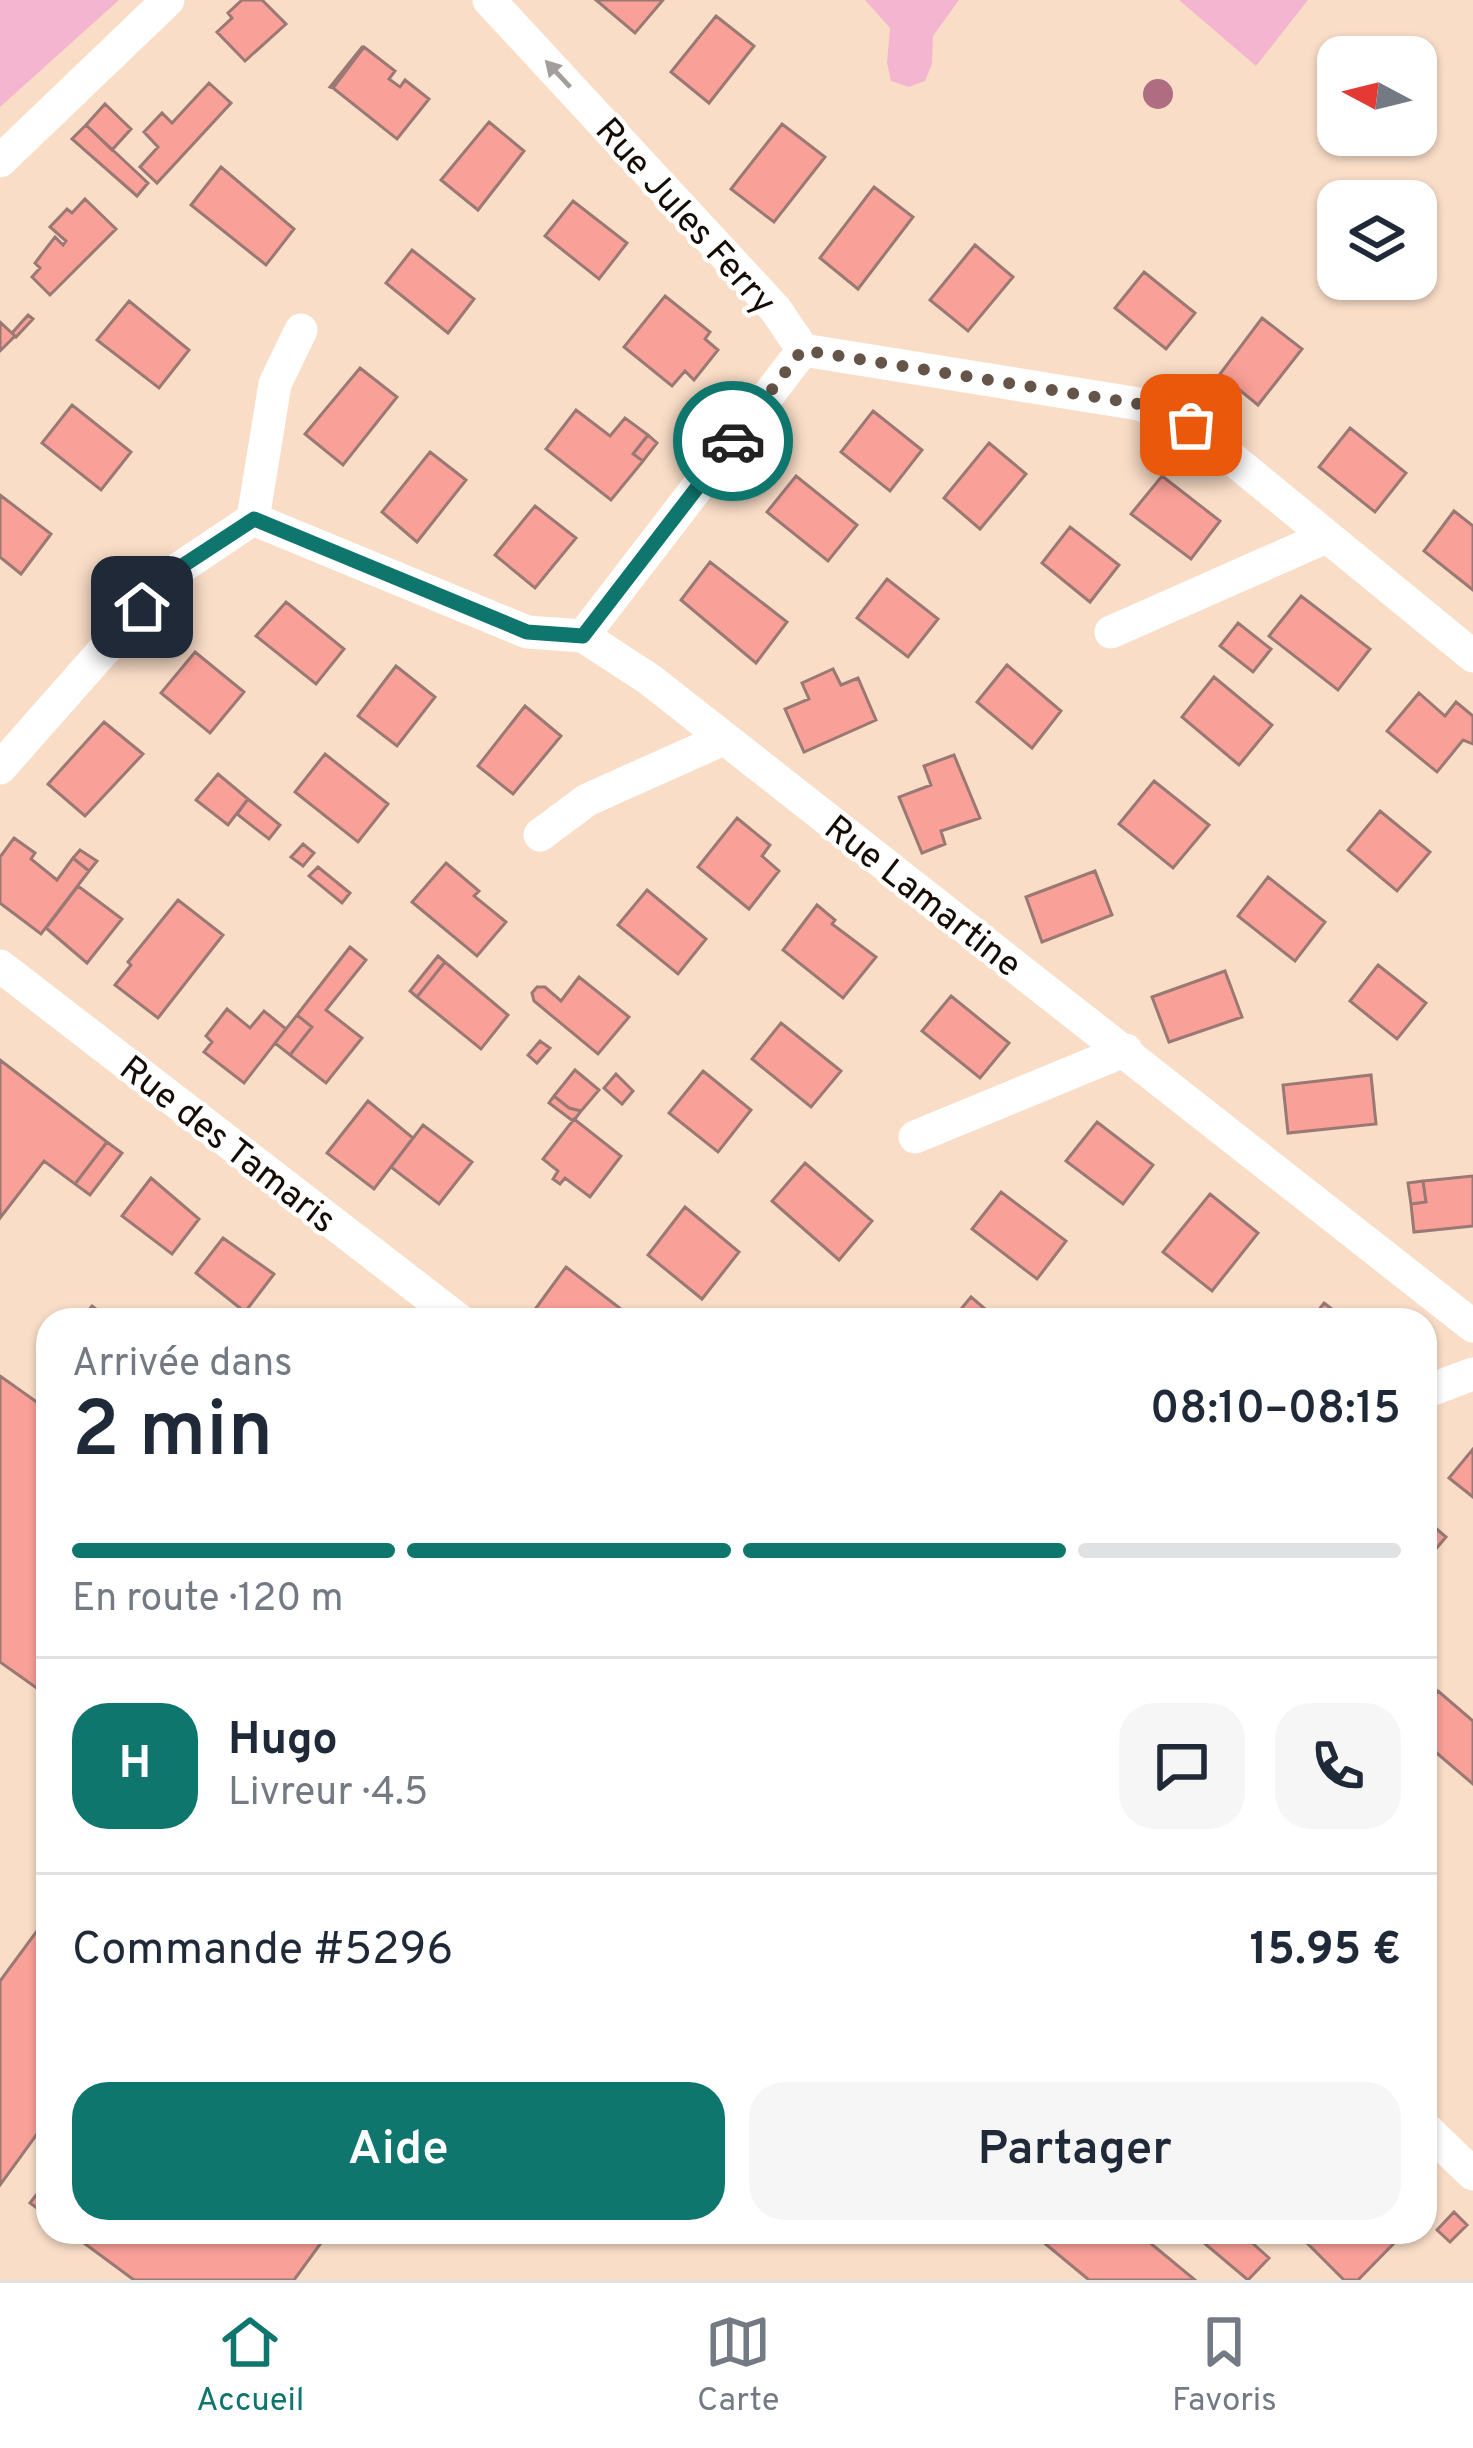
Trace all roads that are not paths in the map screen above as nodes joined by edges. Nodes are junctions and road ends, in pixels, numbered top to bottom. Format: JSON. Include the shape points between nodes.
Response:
{"nodes":[{"id":1,"x":168,"y":0,"type":"edge"},
{"id":2,"x":489,"y":0,"type":"edge"},
{"id":3,"x":0,"y":161,"type":"edge"},
{"id":4,"x":301,"y":330,"type":"dead end"},
{"id":5,"x":802,"y":350,"type":"junction"},
{"id":6,"x":254,"y":519,"type":"junction"},
{"id":7,"x":1326,"y":537,"type":"junction"},
{"id":8,"x":1111,"y":632,"type":"dead end"},
{"id":9,"x":583,"y":636,"type":"junction"},
{"id":10,"x":1473,"y":656,"type":"edge"},
{"id":11,"x":722,"y":740,"type":"junction"},
{"id":12,"x":0,"y":768,"type":"edge"},
{"id":13,"x":540,"y":835,"type":"dead end"},
{"id":14,"x":0,"y":966,"type":"edge"},
{"id":15,"x":1126,"y":1050,"type":"junction"},
{"id":16,"x":915,"y":1137,"type":"dead end"},
{"id":17,"x":443,"y":1308,"type":"edge"},
{"id":18,"x":1473,"y":1326,"type":"edge"},
{"id":19,"x":1473,"y":1374,"type":"edge"},
{"id":20,"x":1437,"y":1388,"type":"edge"},
{"id":21,"x":1437,"y":2140,"type":"edge"},
{"id":22,"x":1473,"y":2174,"type":"edge"}],
"edges":[{"from":1,"to":3,"type":"street"},
{"from":5,"to":2,"type":"street","name":"Rue Jules Ferry","one_way":true,"via":[[776,310]]},
{"from":4,"to":6,"type":"street","via":[[275,384]]},
{"from":5,"to":7,"type":"street","name":"Rue Jules Ferry","via":[[1139,404],[1191,425]]},
{"from":5,"to":9,"type":"street"},
{"from":6,"to":9,"type":"street","name":"Rue Lamartine","via":[[527,632]]},
{"from":6,"to":12,"type":"street","via":[[170,574]]},
{"from":7,"to":8,"type":"street"},
{"from":7,"to":10,"type":"street","name":"Rue Jules Ferry"},
{"from":9,"to":11,"type":"street","name":"Rue Lamartine"},
{"from":11,"to":13,"type":"street","via":[[587,800]]},
{"from":11,"to":15,"type":"street","name":"Rue Lamartine"},
{"from":14,"to":17,"type":"street","name":"Rue des Tamaris"},
{"from":15,"to":16,"type":"street"},
{"from":15,"to":18,"type":"street","name":"Rue Lamartine"},
{"from":19,"to":20,"type":"street"},
{"from":21,"to":22,"type":"street"}]}
